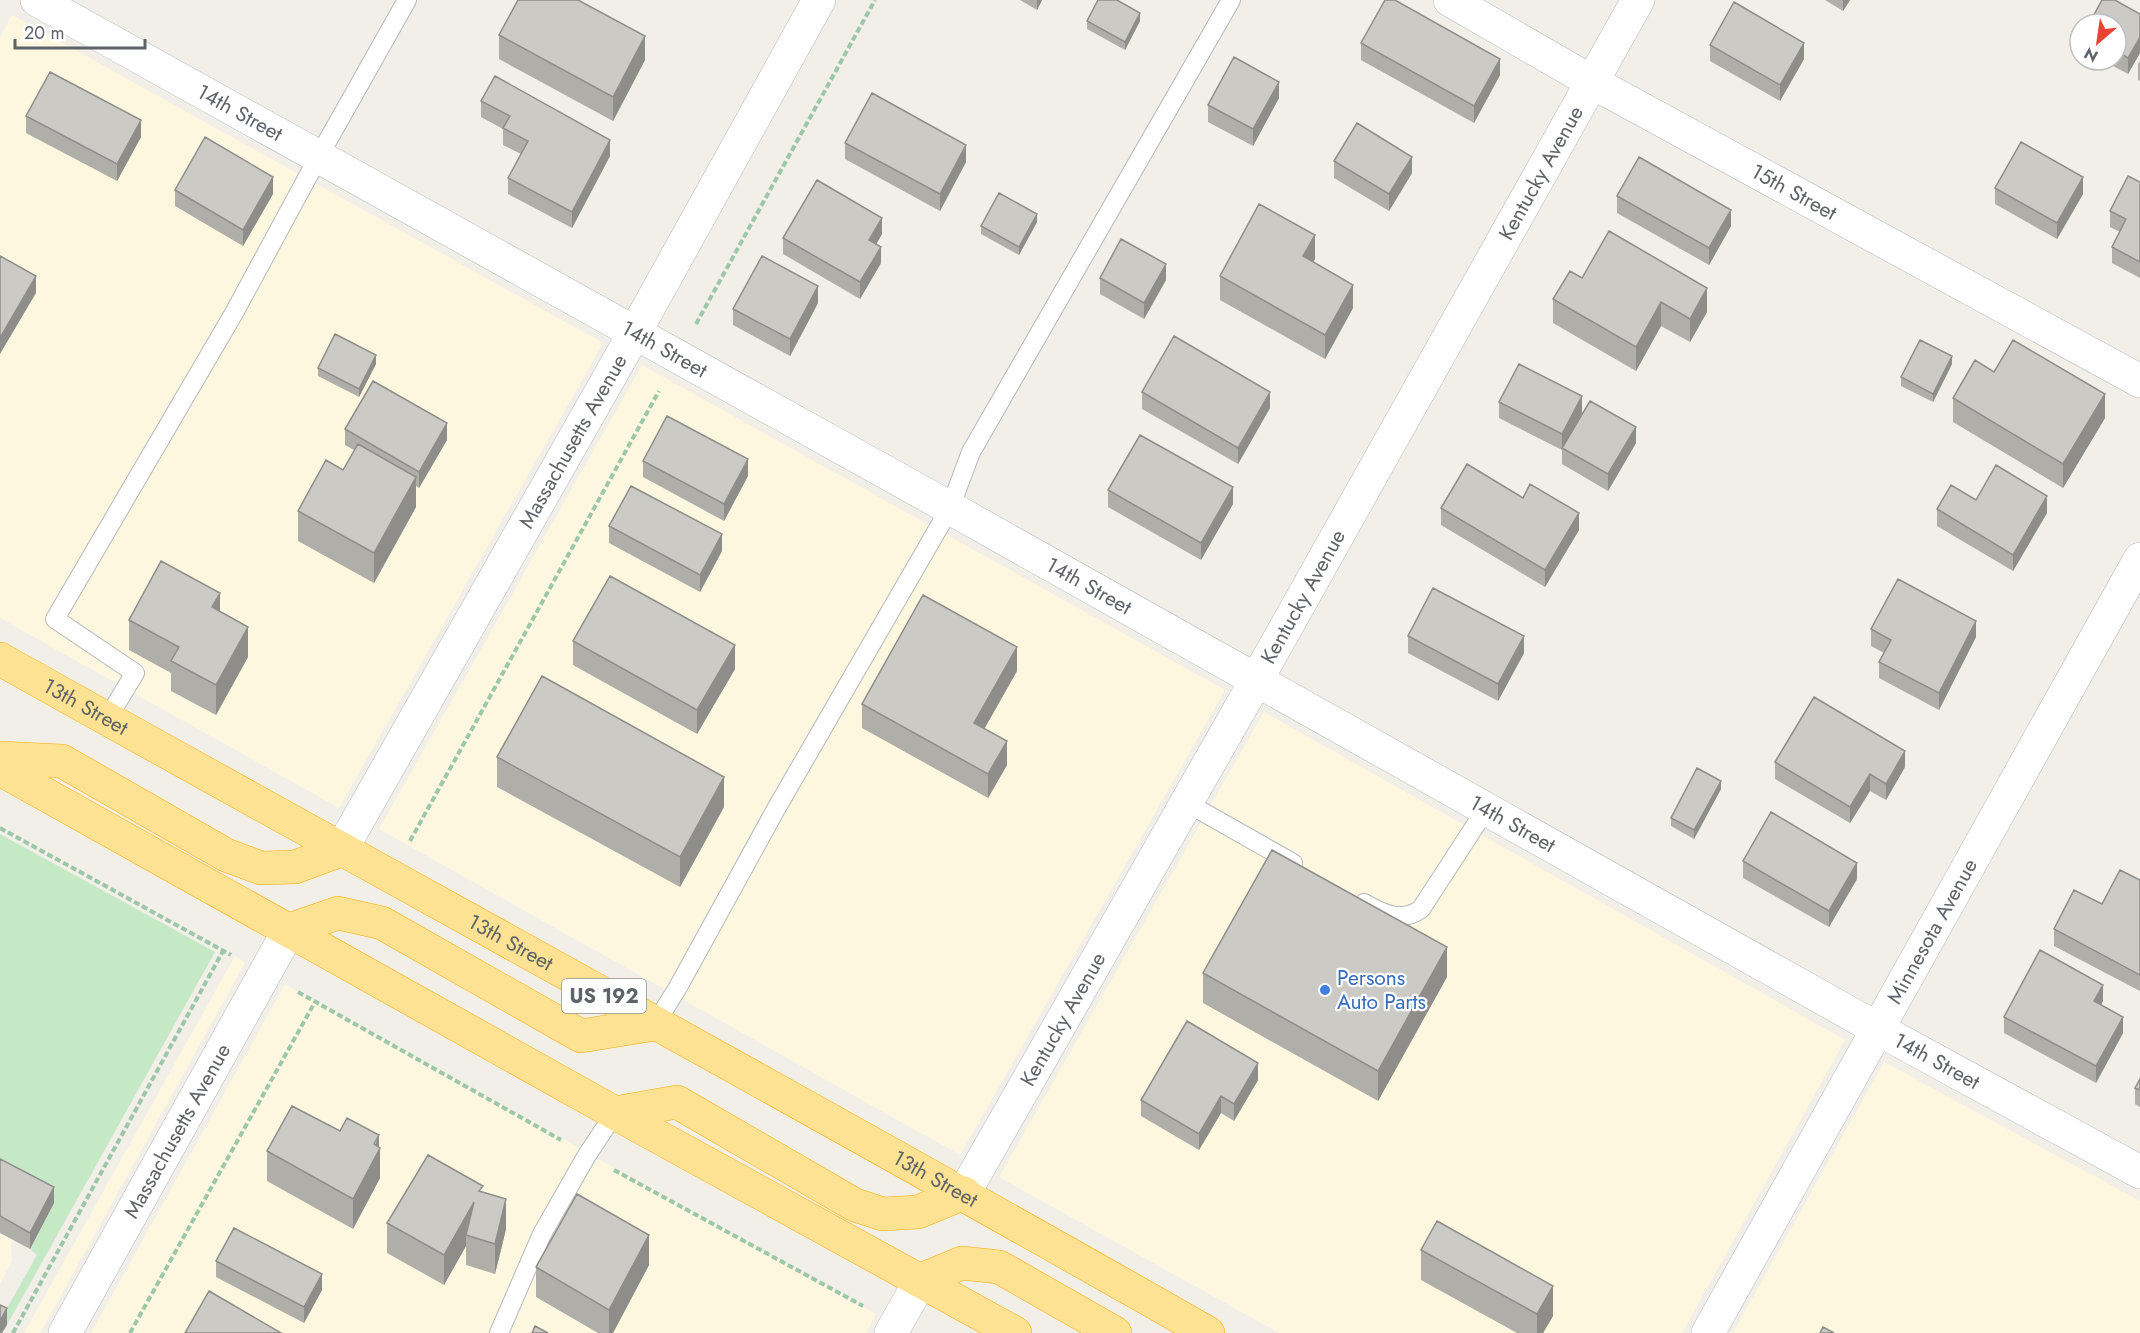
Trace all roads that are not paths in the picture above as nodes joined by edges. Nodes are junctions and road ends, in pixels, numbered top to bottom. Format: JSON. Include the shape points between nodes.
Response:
{"nodes":[{"id":1,"x":38,"y":0,"type":"edge"},
{"id":2,"x":407,"y":0,"type":"edge"},
{"id":3,"x":819,"y":0,"type":"edge"},
{"id":4,"x":1231,"y":0,"type":"edge"},
{"id":5,"x":1450,"y":0,"type":"edge"},
{"id":6,"x":1638,"y":0,"type":"edge"},
{"id":7,"x":1592,"y":82,"type":"junction"},
{"id":8,"x":319,"y":156,"type":"junction"},
{"id":9,"x":635,"y":332,"type":"junction"},
{"id":10,"x":2140,"y":381,"type":"edge"},
{"id":11,"x":950,"y":508,"type":"junction"},
{"id":12,"x":2140,"y":559,"type":"edge"},
{"id":13,"x":0,"y":659,"type":"edge"},
{"id":14,"x":1257,"y":679,"type":"junction"},
{"id":15,"x":107,"y":718,"type":"junction"},
{"id":16,"x":0,"y":758,"type":"edge"},
{"id":17,"x":0,"y":769,"type":"edge"},
{"id":18,"x":1187,"y":803,"type":"junction"},
{"id":19,"x":1486,"y":809,"type":"junction"},
{"id":20,"x":341,"y":850,"type":"junction"},
{"id":21,"x":1308,"y":871,"type":"edge"},
{"id":22,"x":1348,"y":894,"type":"edge"},
{"id":23,"x":289,"y":930,"type":"junction"},
{"id":24,"x":655,"y":1024,"type":"junction"},
{"id":25,"x":1876,"y":1029,"type":"junction"},
{"id":26,"x":615,"y":1113,"type":"junction"},
{"id":27,"x":2140,"y":1172,"type":"edge"},
{"id":28,"x":964,"y":1194,"type":"junction"},
{"id":29,"x":921,"y":1281,"type":"junction"},
{"id":30,"x":894,"y":1329,"type":"edge"},
{"id":31,"x":65,"y":1333,"type":"edge"},
{"id":32,"x":500,"y":1333,"type":"edge"},
{"id":33,"x":1015,"y":1333,"type":"edge"},
{"id":34,"x":1115,"y":1333,"type":"edge"},
{"id":35,"x":1208,"y":1333,"type":"edge"},
{"id":36,"x":1708,"y":1333,"type":"edge"}],
"edges":[{"from":1,"to":8,"type":"street","name":"14th Street"},
{"from":2,"to":8,"type":"lane"},
{"from":3,"to":9,"type":"street","name":"Massachusetts Avenue"},
{"from":4,"to":11,"type":"lane","via":[[971,452]]},
{"from":5,"to":7,"type":"street","name":"15th Street"},
{"from":6,"to":7,"type":"street","name":"Kentucky Avenue"},
{"from":7,"to":10,"type":"street","name":"15th Street"},
{"from":7,"to":14,"type":"street","name":"Kentucky Avenue"},
{"from":8,"to":9,"type":"street","name":"14th Street"},
{"from":8,"to":15,"type":"lane","via":[[234,313],[55,619],[135,673]]},
{"from":9,"to":11,"type":"street","name":"14th Street"},
{"from":9,"to":20,"type":"street","name":"Massachusetts Avenue"},
{"from":11,"to":14,"type":"street","name":"14th Street"},
{"from":11,"to":24,"type":"lane"},
{"from":12,"to":25,"type":"street","name":"Minnesota Avenue"},
{"from":13,"to":15,"type":"highway","name":"13th Street","number":"US 192"},
{"from":14,"to":18,"type":"street","name":"Kentucky Avenue"},
{"from":14,"to":19,"type":"street","name":"14th Street"},
{"from":15,"to":20,"type":"highway","name":"13th Street","number":"US 192"},
{"from":16,"to":20,"type":"highway","via":[[62,761],[226,855],[261,868],[295,867]]},
{"from":17,"to":23,"type":"highway"},
{"from":18,"to":21,"type":"lane"},
{"from":18,"to":28,"type":"street","name":"Kentucky Avenue"},
{"from":19,"to":22,"type":"lane","via":[[1421,909],[1412,915],[1394,916]]},
{"from":19,"to":25,"type":"street","name":"14th Street"},
{"from":20,"to":24,"type":"highway","name":"13th Street","number":"US 192"},
{"from":23,"to":24,"type":"highway","via":[[338,913],[382,923],[581,1036]]},
{"from":23,"to":26,"type":"highway"},
{"from":23,"to":31,"type":"street","name":"Massachusetts Avenue"},
{"from":24,"to":28,"type":"highway","name":"13th Street","number":"US 192"},
{"from":25,"to":27,"type":"street","name":"14th Street"},
{"from":25,"to":36,"type":"street","name":"Minnesota Avenue"},
{"from":26,"to":28,"type":"highway","via":[[677,1102],[855,1205],[883,1214],[918,1212]]},
{"from":26,"to":29,"type":"highway"},
{"from":26,"to":32,"type":"lane","via":[[542,1234]]},
{"from":28,"to":35,"type":"highway","name":"13th Street","number":"US 192"},
{"from":29,"to":30,"type":"street"},
{"from":29,"to":33,"type":"highway"},
{"from":29,"to":34,"type":"highway","via":[[962,1263],[999,1267]]}]}
